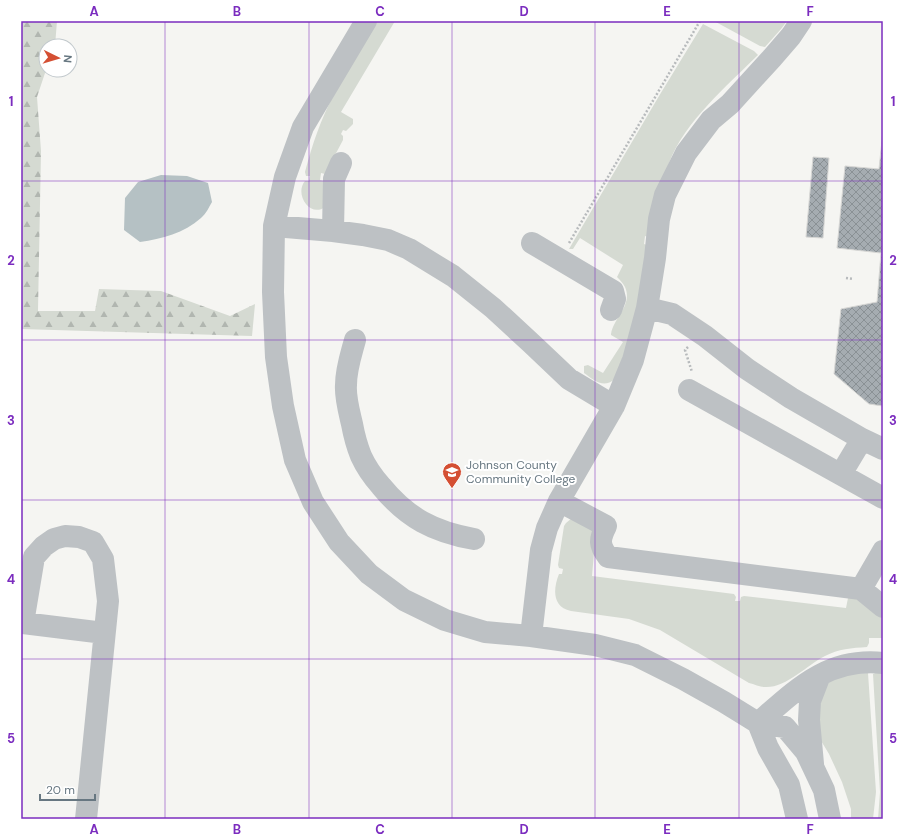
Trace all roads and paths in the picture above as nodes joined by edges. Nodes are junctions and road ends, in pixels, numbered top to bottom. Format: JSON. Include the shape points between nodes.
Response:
{"nodes":[{"id":1,"x":366,"y":21,"type":"edge"},
{"id":2,"x":700,"y":21,"type":"edge"},
{"id":3,"x":801,"y":21,"type":"edge"},
{"id":4,"x":341,"y":163,"type":"dead end"},
{"id":5,"x":274,"y":226,"type":"junction"},
{"id":6,"x":333,"y":231,"type":"junction"},
{"id":7,"x":564,"y":240,"type":"dead end"},
{"id":8,"x":532,"y":243,"type":"dead end"},
{"id":9,"x":846,"y":278,"type":"dead end"},
{"id":10,"x":853,"y":279,"type":"dead end"},
{"id":11,"x":647,"y":308,"type":"junction"},
{"id":12,"x":611,"y":310,"type":"dead end"},
{"id":13,"x":699,"y":332,"type":"junction"},
{"id":14,"x":355,"y":340,"type":"dead end"},
{"id":15,"x":691,"y":383,"type":"joint"},
{"id":16,"x":614,"y":406,"type":"junction"},
{"id":17,"x":862,"y":440,"type":"junction"},
{"id":18,"x":883,"y":449,"type":"edge"},
{"id":19,"x":841,"y":474,"type":"junction"},
{"id":20,"x":883,"y":498,"type":"edge"},
{"id":21,"x":559,"y":501,"type":"junction"},
{"id":22,"x":474,"y":539,"type":"dead end"},
{"id":23,"x":883,"y":551,"type":"edge"},
{"id":24,"x":860,"y":589,"type":"junction"},
{"id":25,"x":883,"y":607,"type":"edge"},
{"id":26,"x":104,"y":633,"type":"junction"},
{"id":27,"x":531,"y":636,"type":"junction"},
{"id":28,"x":883,"y":663,"type":"edge"},
{"id":29,"x":820,"y":675,"type":"junction"},
{"id":30,"x":758,"y":723,"type":"junction"},
{"id":31,"x":814,"y":770,"type":"junction"},
{"id":32,"x":86,"y":819,"type":"edge"},
{"id":33,"x":797,"y":819,"type":"edge"},
{"id":34,"x":830,"y":819,"type":"edge"}],
"edges":[{"from":1,"to":5,"type":"street","via":[[303,127],[285,177]]},
{"from":2,"to":7,"type":"path","via":[[569,243]]},
{"from":3,"to":11,"type":"street","via":[[772,58],[712,120],[686,153],[665,196],[659,219]]},
{"from":4,"to":6,"type":"street","via":[[334,179]]},
{"from":5,"to":6,"type":"street"},
{"from":5,"to":27,"type":"street","via":[[272,292],[276,357],[283,406],[295,460],[313,502],[339,542],[369,574],[404,600],[444,620],[485,632]]},
{"from":6,"to":16,"type":"street","via":[[388,240],[409,249],[453,276],[526,338],[568,379]]},
{"from":8,"to":12,"type":"street","via":[[613,291],[615,299]]},
{"from":9,"to":10,"type":"path"},
{"from":11,"to":13,"type":"street","via":[[672,314]]},
{"from":11,"to":16,"type":"street","via":[[633,360]]},
{"from":13,"to":15,"type":"path","via":[[685,350]]},
{"from":13,"to":17,"type":"street","via":[[747,369]]},
{"from":14,"to":22,"type":"street","via":[[349,360],[346,386],[355,438],[361,457],[371,475],[397,505],[413,516],[442,531]]},
{"from":15,"to":19,"type":"street"},
{"from":16,"to":21,"type":"street"},
{"from":17,"to":18,"type":"street"},
{"from":17,"to":19,"type":"street"},
{"from":19,"to":20,"type":"street"},
{"from":21,"to":24,"type":"street","via":[[606,526],[601,536],[602,549],[608,557]]},
{"from":21,"to":27,"type":"street","via":[[541,550]]},
{"from":23,"to":24,"type":"street"},
{"from":24,"to":25,"type":"street"},
{"from":26,"to":26,"type":"street","via":[[108,601],[102,558],[93,542],[78,537],[65,536],[54,539],[34,557],[23,623]]},
{"from":26,"to":32,"type":"street"},
{"from":27,"to":30,"type":"street","via":[[594,645],[635,655],[683,679]]},
{"from":28,"to":29,"type":"street","via":[[868,661],[845,665]]},
{"from":29,"to":30,"type":"street","via":[[796,690]]},
{"from":29,"to":31,"type":"street","via":[[810,701],[809,720]]},
{"from":30,"to":31,"type":"street","via":[[785,727],[806,752]]},
{"from":30,"to":33,"type":"street","via":[[768,748],[789,785]]},
{"from":31,"to":34,"type":"street","via":[[824,790]]}]}
